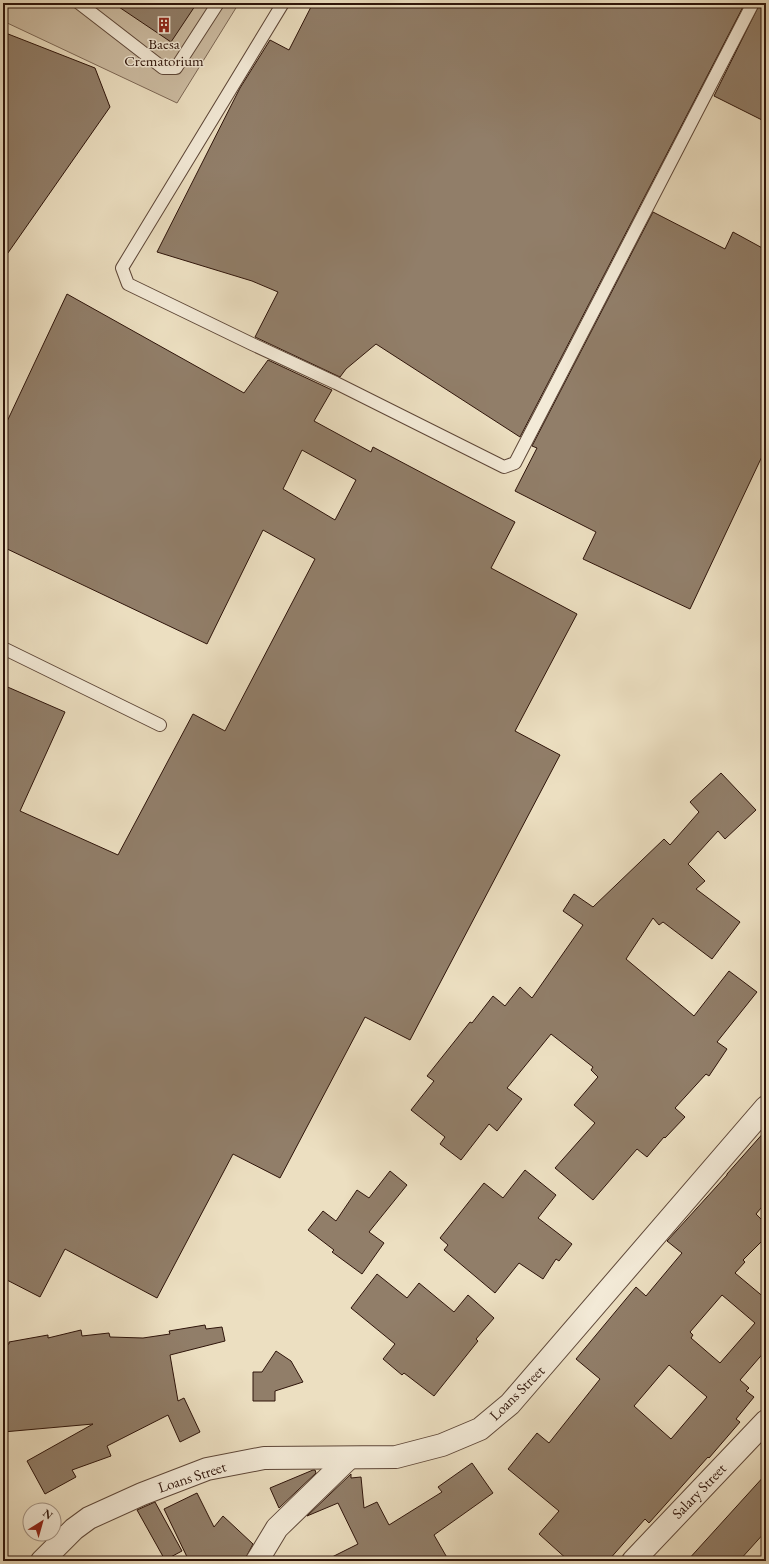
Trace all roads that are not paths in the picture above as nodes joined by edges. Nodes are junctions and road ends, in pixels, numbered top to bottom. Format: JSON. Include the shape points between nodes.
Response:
{"nodes":[{"id":1,"x":79,"y":3,"type":"edge"},
{"id":2,"x":218,"y":3,"type":"edge"},
{"id":3,"x":283,"y":3,"type":"edge"},
{"id":4,"x":753,"y":3,"type":"edge"},
{"id":5,"x":3,"y":648,"type":"edge"},
{"id":6,"x":160,"y":725,"type":"dead end"},
{"id":7,"x":766,"y":1107,"type":"edge"},
{"id":8,"x":766,"y":1421,"type":"edge"},
{"id":9,"x":349,"y":1458,"type":"junction"},
{"id":10,"x":42,"y":1561,"type":"edge"},
{"id":11,"x":257,"y":1561,"type":"edge"},
{"id":12,"x":632,"y":1561,"type":"edge"}],
"edges":[{"from":1,"to":2,"type":"lane","via":[[163,68],[176,68]]},
{"from":3,"to":4,"type":"lane","via":[[122,268],[128,284],[336,383],[504,467],[515,463]]},
{"from":5,"to":6,"type":"lane"},
{"from":7,"to":9,"type":"street","name":"Loans Street","via":[[510,1404],[480,1429],[442,1445],[396,1457]]},
{"from":8,"to":12,"type":"street","name":"Salary Street"},
{"from":9,"to":10,"type":"street","name":"Loans Street","via":[[264,1458],[207,1469],[142,1494],[90,1518],[74,1529]]},
{"from":9,"to":11,"type":"street","via":[[277,1528]]}]}
